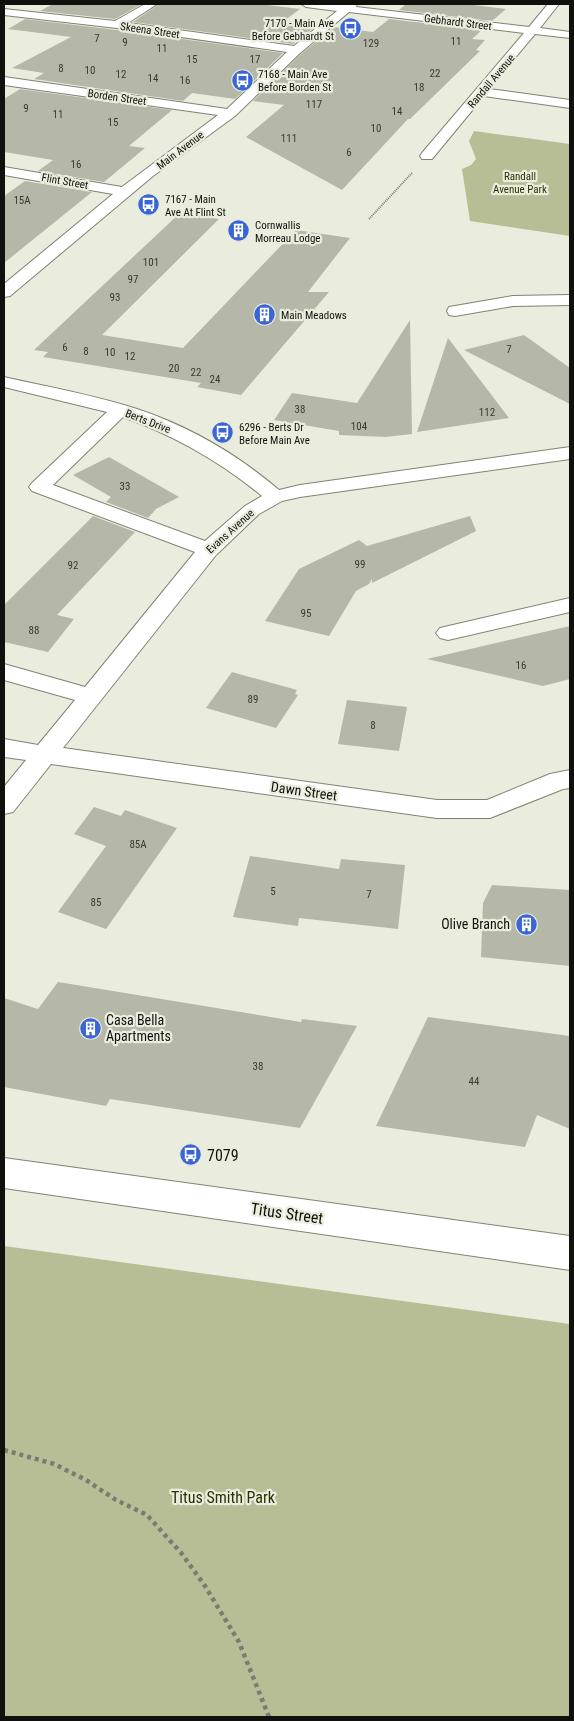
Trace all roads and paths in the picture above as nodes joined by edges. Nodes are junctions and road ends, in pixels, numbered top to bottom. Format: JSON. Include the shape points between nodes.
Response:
{"nodes":[{"id":1,"x":11,"y":4,"type":"edge"},
{"id":2,"x":152,"y":4,"type":"edge"},
{"id":3,"x":306,"y":4,"type":"edge"},
{"id":4,"x":554,"y":4,"type":"edge"},
{"id":5,"x":349,"y":6,"type":"edge"},
{"id":6,"x":4,"y":8,"type":"edge"},
{"id":7,"x":4,"y":12,"type":"edge"},
{"id":8,"x":117,"y":25,"type":"junction"},
{"id":9,"x":533,"y":30,"type":"junction"},
{"id":10,"x":570,"y":35,"type":"edge"},
{"id":11,"x":296,"y":50,"type":"junction"},
{"id":12,"x":4,"y":81,"type":"edge"},
{"id":13,"x":482,"y":92,"type":"junction"},
{"id":14,"x":570,"y":104,"type":"edge"},
{"id":15,"x":230,"y":113,"type":"junction"},
{"id":16,"x":427,"y":156,"type":"joint"},
{"id":17,"x":4,"y":171,"type":"edge"},
{"id":18,"x":126,"y":192,"type":"junction"},
{"id":19,"x":368,"y":219,"type":"dead end"},
{"id":20,"x":4,"y":291,"type":"edge"},
{"id":21,"x":570,"y":300,"type":"edge"},
{"id":22,"x":455,"y":311,"type":"dead end"},
{"id":23,"x":4,"y":382,"type":"edge"},
{"id":24,"x":120,"y":410,"type":"junction"},
{"id":25,"x":570,"y":452,"type":"edge"},
{"id":26,"x":276,"y":497,"type":"junction"},
{"id":27,"x":208,"y":550,"type":"junction"},
{"id":28,"x":570,"y":605,"type":"edge"},
{"id":29,"x":448,"y":633,"type":"dead end"},
{"id":30,"x":4,"y":672,"type":"edge"},
{"id":31,"x":90,"y":696,"type":"junction"},
{"id":32,"x":4,"y":748,"type":"edge"},
{"id":33,"x":45,"y":753,"type":"junction"},
{"id":34,"x":565,"y":780,"type":"edge"},
{"id":35,"x":4,"y":805,"type":"edge"},
{"id":36,"x":4,"y":1173,"type":"edge"},
{"id":37,"x":570,"y":1253,"type":"edge"},
{"id":38,"x":4,"y":1450,"type":"edge"},
{"id":39,"x":269,"y":1717,"type":"edge"}],
"edges":[{"from":1,"to":6,"type":"street"},
{"from":2,"to":8,"type":"street"},
{"from":3,"to":5,"type":"street","name":"Gebhardt Street"},
{"from":4,"to":9,"type":"street","name":"Randall Avenue"},
{"from":5,"to":9,"type":"street","name":"Gebhardt Street"},
{"from":5,"to":11,"type":"street","name":"Main Avenue"},
{"from":7,"to":8,"type":"street","name":"Skeena Street"},
{"from":8,"to":11,"type":"street","name":"Skeena Street"},
{"from":9,"to":10,"type":"street","name":"Gebhardt Street"},
{"from":9,"to":13,"type":"street","name":"Randall Avenue"},
{"from":11,"to":15,"type":"street","name":"Main Avenue"},
{"from":12,"to":15,"type":"street","name":"Borden Street"},
{"from":13,"to":14,"type":"street"},
{"from":13,"to":16,"type":"street","name":"Randall Avenue"},
{"from":15,"to":18,"type":"street","name":"Main Avenue"},
{"from":16,"to":19,"type":"path"},
{"from":17,"to":18,"type":"street","name":"Flint Street"},
{"from":18,"to":20,"type":"street","name":"Main Avenue"},
{"from":21,"to":22,"type":"street","via":[[513,300]]},
{"from":23,"to":24,"type":"street","name":"Berts Drive"},
{"from":24,"to":26,"type":"street","name":"Berts Drive","via":[[183,435],[260,482]]},
{"from":24,"to":27,"type":"street","via":[[39,487]]},
{"from":25,"to":26,"type":"street","name":"Evans Avenue"},
{"from":26,"to":27,"type":"street","name":"Evans Avenue","via":[[252,510]]},
{"from":27,"to":31,"type":"street","name":"Evans Avenue"},
{"from":28,"to":29,"type":"street"},
{"from":30,"to":31,"type":"street"},
{"from":31,"to":33,"type":"street","name":"Evans Avenue"},
{"from":32,"to":33,"type":"street","name":"Dawn Street"},
{"from":33,"to":34,"type":"street","name":"Dawn Street","via":[[437,809],[490,809]]},
{"from":33,"to":35,"type":"street","name":"Evans Avenue"},
{"from":36,"to":37,"type":"street","name":"Titus Street"},
{"from":38,"to":39,"type":"path","via":[[54,1464],[147,1515],[182,1554],[239,1642]]}]}
